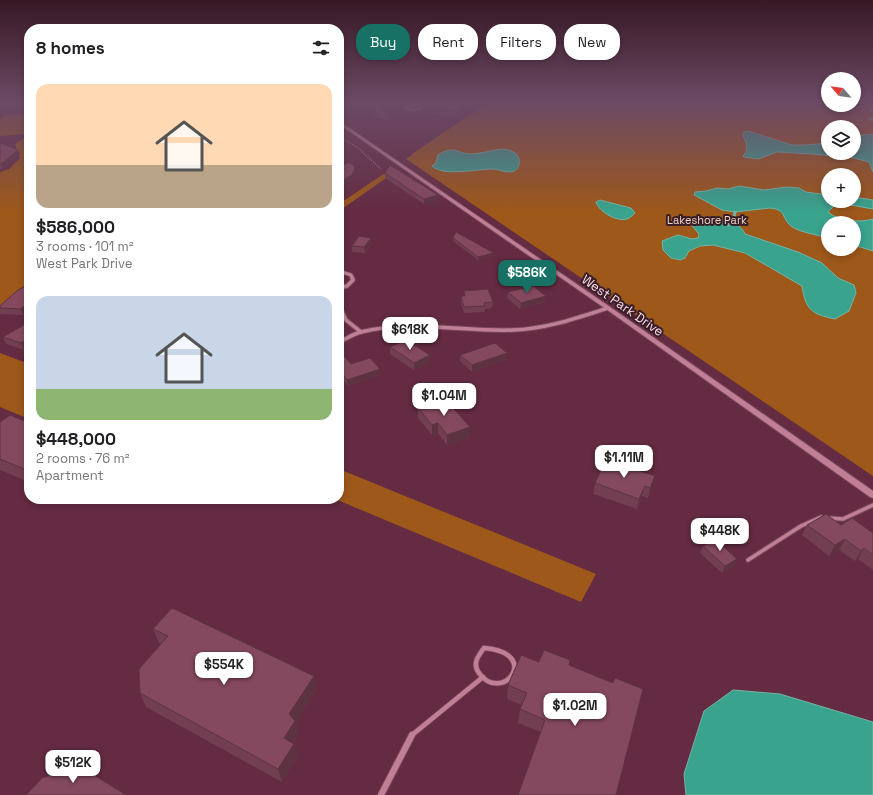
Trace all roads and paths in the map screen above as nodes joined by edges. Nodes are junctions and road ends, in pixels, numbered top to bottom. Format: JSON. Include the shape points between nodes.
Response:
{"nodes":[{"id":1,"x":362,"y":138,"type":"edge"},
{"id":2,"x":344,"y":139,"type":"edge"},
{"id":3,"x":381,"y":170,"type":"dead end"},
{"id":4,"x":344,"y":272,"type":"edge"},
{"id":5,"x":344,"y":286,"type":"edge"},
{"id":6,"x":608,"y":308,"type":"junction"},
{"id":7,"x":344,"y":316,"type":"edge"},
{"id":8,"x":361,"y":332,"type":"junction"},
{"id":9,"x":344,"y":340,"type":"edge"},
{"id":10,"x":873,"y":495,"type":"edge"},
{"id":11,"x":873,"y":505,"type":"edge"},
{"id":12,"x":748,"y":560,"type":"dead end"},
{"id":13,"x":483,"y":677,"type":"junction"},
{"id":14,"x":412,"y":735,"type":"joint"},
{"id":15,"x":381,"y":795,"type":"edge"}],
"edges":[{"from":1,"to":6,"type":"street","name":"West Park Drive"},
{"from":2,"to":3,"type":"path","via":[[358,147]]},
{"from":4,"to":5,"type":"street","via":[[353,277],[351,283]]},
{"from":6,"to":8,"type":"street","via":[[534,329],[480,330],[412,326]]},
{"from":6,"to":10,"type":"street","name":"West Park Drive"},
{"from":7,"to":8,"type":"street"},
{"from":8,"to":9,"type":"street"},
{"from":11,"to":12,"type":"lane","via":[[843,519],[822,517],[801,526]]},
{"from":13,"to":13,"type":"lane","via":[[499,684],[505,682],[514,673],[515,661],[511,657],[484,648],[474,664],[475,670]]},
{"from":13,"to":14,"type":"lane"},
{"from":14,"to":15,"type":"street"}]}
